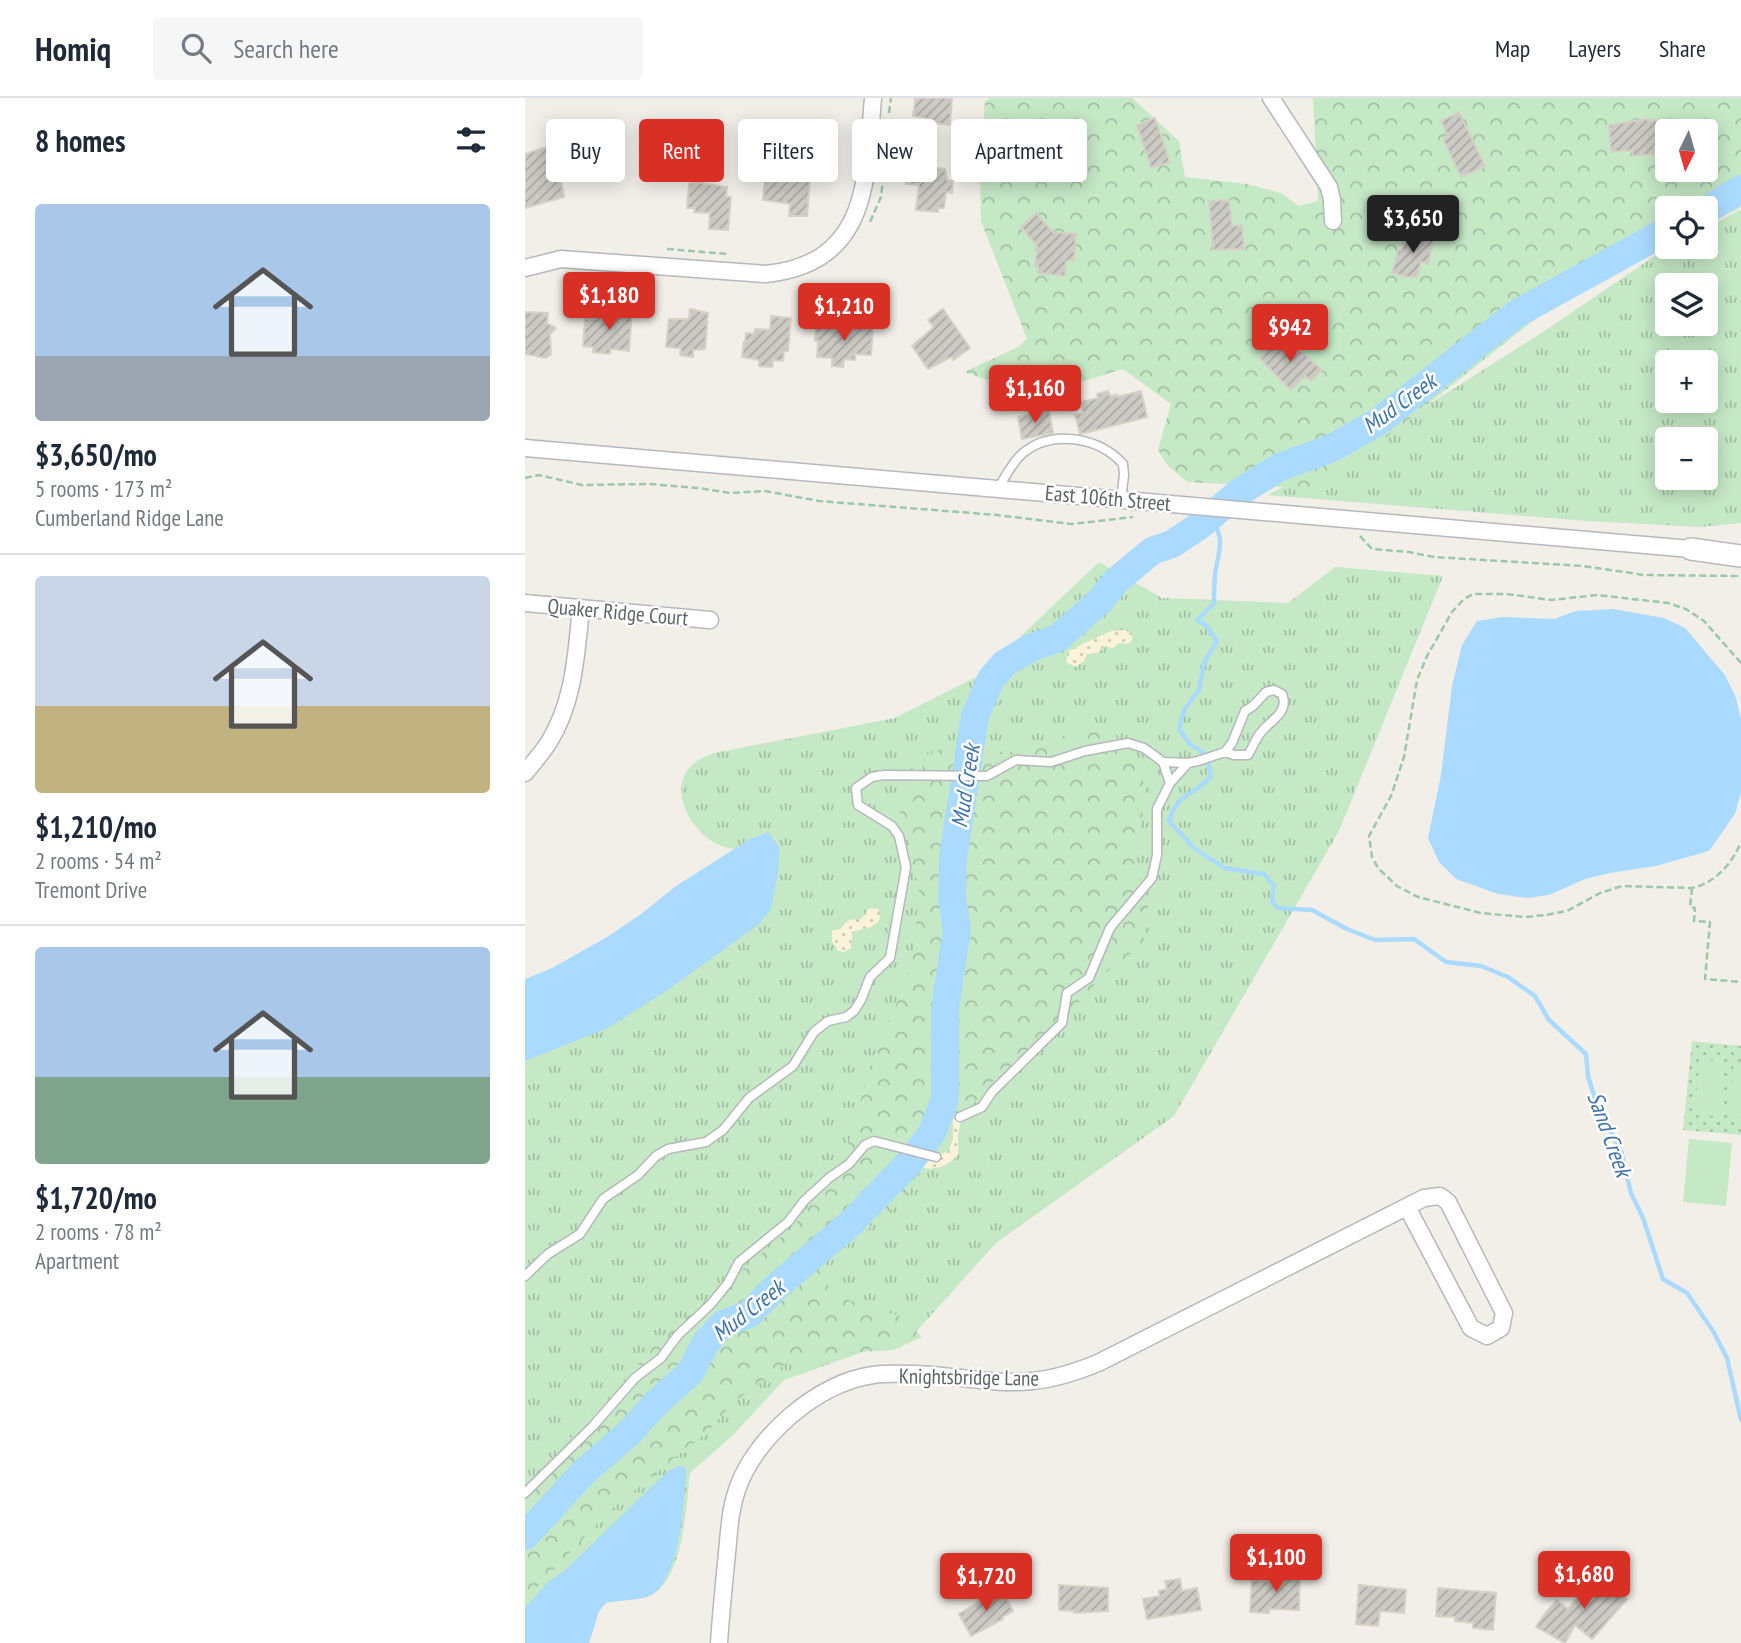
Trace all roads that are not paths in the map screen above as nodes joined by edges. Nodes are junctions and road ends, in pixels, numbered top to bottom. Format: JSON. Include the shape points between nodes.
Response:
{"nodes":[{"id":1,"x":873,"y":98,"type":"edge"},
{"id":2,"x":1271,"y":98,"type":"edge"},
{"id":3,"x":1333,"y":221,"type":"dead end"},
{"id":4,"x":525,"y":268,"type":"edge"},
{"id":5,"x":525,"y":448,"type":"edge"},
{"id":6,"x":997,"y":489,"type":"junction"},
{"id":7,"x":1121,"y":500,"type":"junction"},
{"id":8,"x":1741,"y":543,"type":"edge"},
{"id":9,"x":1691,"y":549,"type":"junction"},
{"id":10,"x":1741,"y":556,"type":"edge"},
{"id":11,"x":525,"y":603,"type":"edge"},
{"id":12,"x":581,"y":609,"type":"junction"},
{"id":13,"x":710,"y":620,"type":"dead end"},
{"id":14,"x":1221,"y":754,"type":"junction"},
{"id":15,"x":1163,"y":761,"type":"junction"},
{"id":16,"x":1188,"y":764,"type":"junction"},
{"id":17,"x":525,"y":773,"type":"edge"},
{"id":18,"x":1170,"y":783,"type":"junction"},
{"id":19,"x":960,"y":1117,"type":"dead end"},
{"id":20,"x":936,"y":1157,"type":"dead end"},
{"id":21,"x":1407,"y":1207,"type":"junction"},
{"id":22,"x":525,"y":1276,"type":"edge"},
{"id":23,"x":525,"y":1493,"type":"edge"},
{"id":24,"x":719,"y":1643,"type":"edge"}],
"edges":[{"from":1,"to":4,"type":"street","via":[[859,209],[838,242],[808,264],[766,274],[561,259]]},
{"from":2,"to":3,"type":"street","via":[[1329,187]]},
{"from":5,"to":6,"type":"street","name":"East 106th Street"},
{"from":6,"to":7,"type":"street","name":"East 106th Street"},
{"from":6,"to":7,"type":"lane","via":[[1022,453],[1058,439],[1085,441],[1103,446],[1123,464]]},
{"from":7,"to":9,"type":"street","name":"East 106th Street"},
{"from":8,"to":9,"type":"street","name":"East 106th Street"},
{"from":9,"to":10,"type":"street","name":"East 106th Street"},
{"from":11,"to":12,"type":"street","name":"Quaker Ridge Court"},
{"from":12,"to":13,"type":"street","name":"Quaker Ridge Court"},
{"from":12,"to":17,"type":"street","via":[[568,698],[549,742]]},
{"from":14,"to":14,"type":"lane","via":[[1232,743],[1245,711],[1266,692],[1282,694],[1283,710],[1259,734],[1248,755]]},
{"from":14,"to":16,"type":"lane"},
{"from":15,"to":16,"type":"lane"},
{"from":15,"to":18,"type":"lane"},
{"from":15,"to":22,"type":"lane","via":[[1128,743],[1051,762],[1016,760],[987,776],[884,775],[856,788],[858,804],[892,826],[899,836],[906,867],[890,958],[870,977],[853,1011],[814,1032],[793,1066],[750,1098],[723,1130],[706,1142],[668,1149],[656,1156],[603,1199],[580,1234],[548,1254]]},
{"from":16,"to":18,"type":"lane"},
{"from":18,"to":19,"type":"lane","via":[[1157,809],[1157,855],[1151,878],[1110,928],[1089,978],[1067,993],[1062,1023],[982,1107]]},
{"from":20,"to":23,"type":"lane","via":[[874,1141],[865,1145],[739,1262],[711,1304],[661,1358],[635,1378]]},
{"from":21,"to":21,"type":"street","name":"Knightsbridge Lane","via":[[1471,1328],[1487,1336],[1501,1328],[1504,1313],[1448,1202],[1440,1196]]},
{"from":21,"to":24,"type":"street","name":"Knightsbridge Lane","via":[[1065,1376],[1030,1382],[872,1375],[812,1399],[765,1441],[736,1492]]}]}
